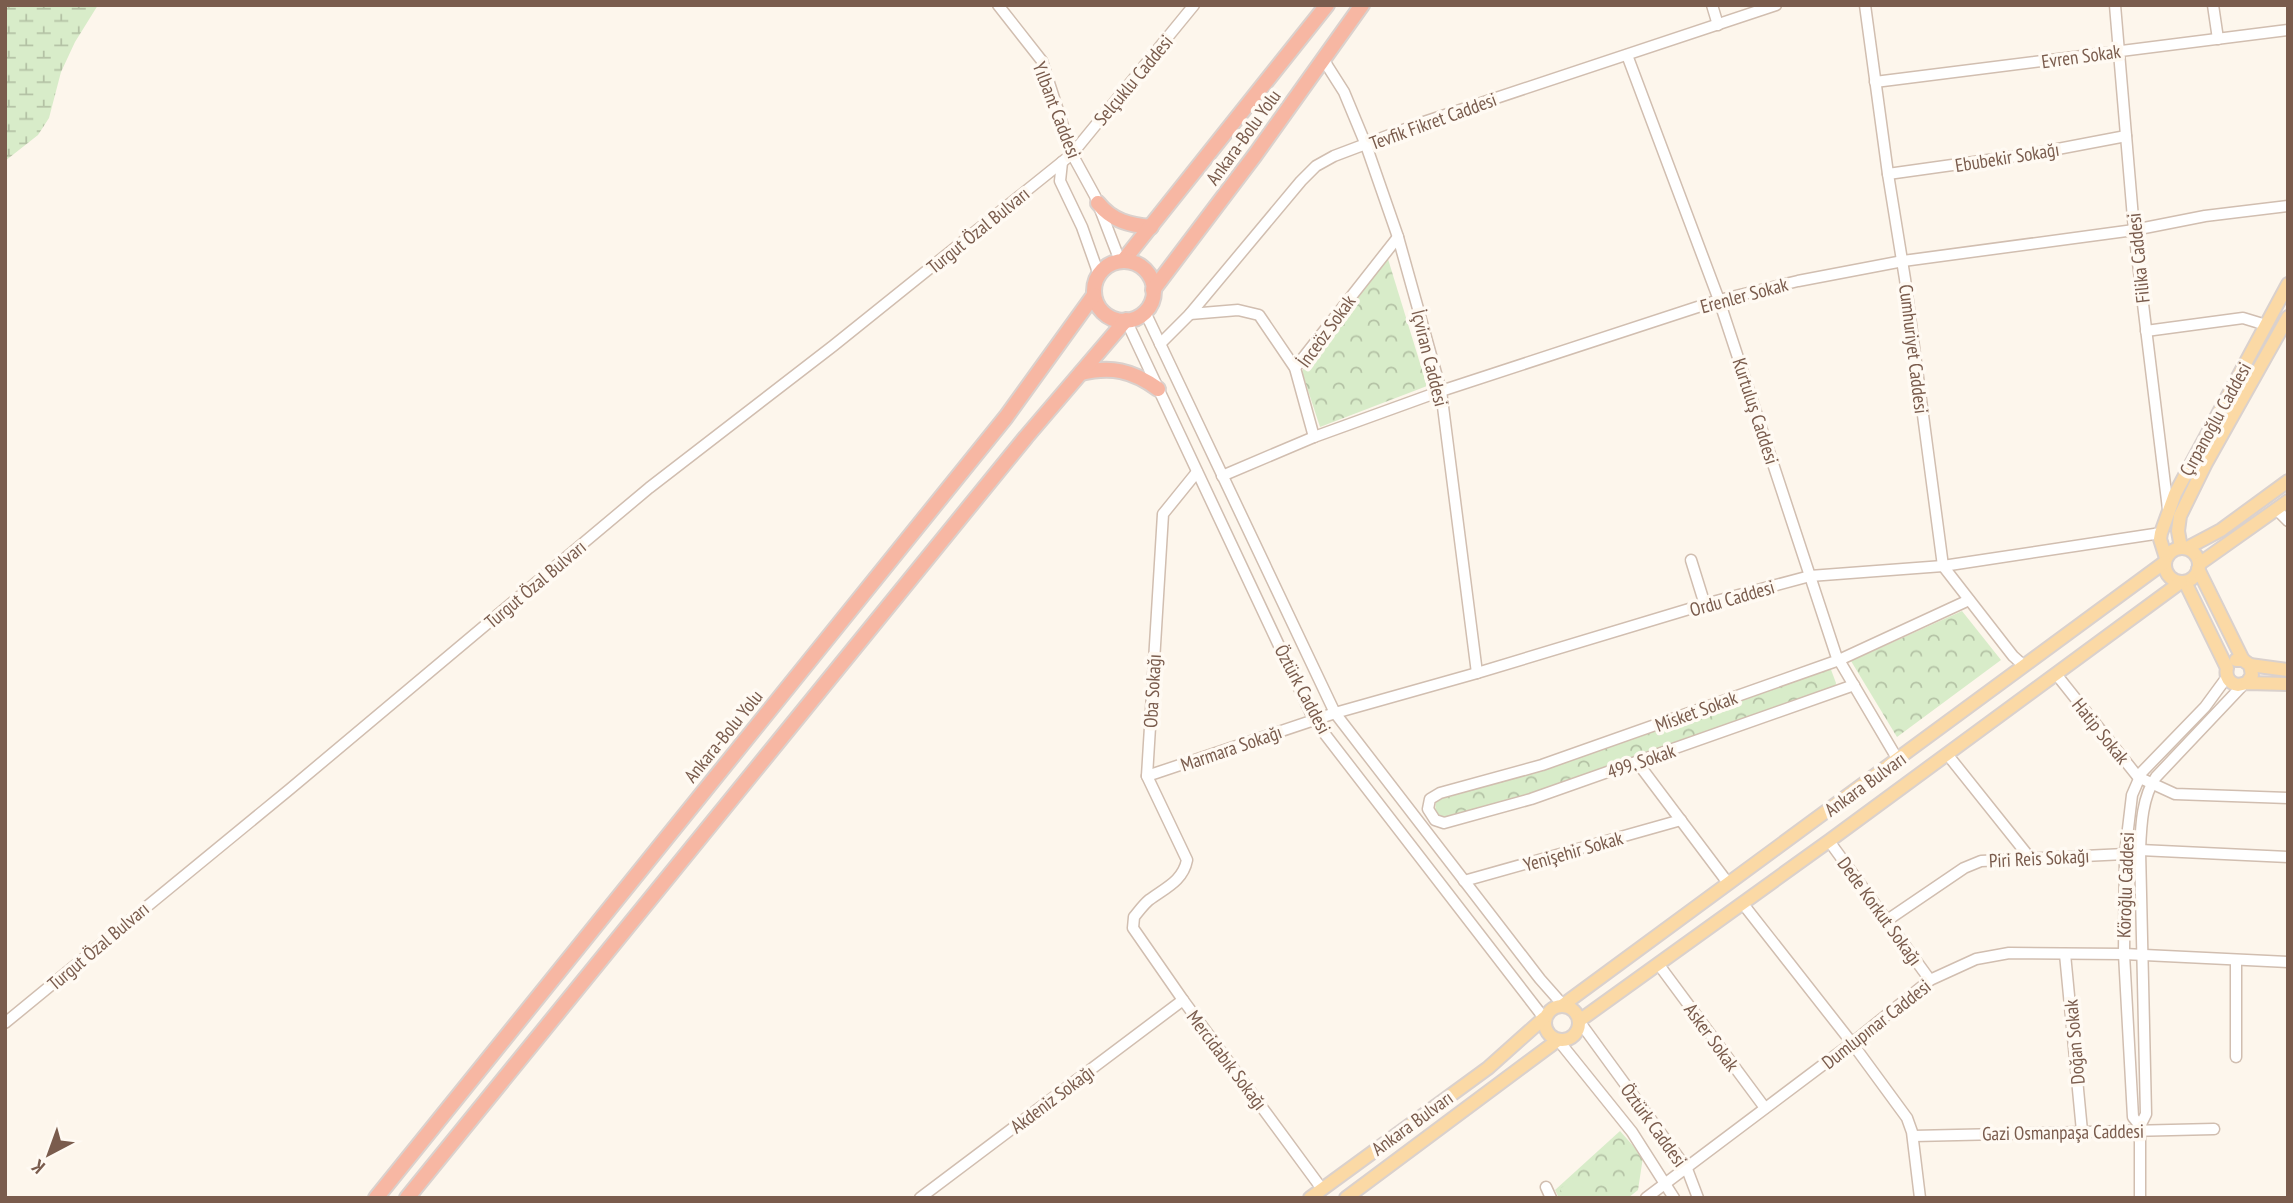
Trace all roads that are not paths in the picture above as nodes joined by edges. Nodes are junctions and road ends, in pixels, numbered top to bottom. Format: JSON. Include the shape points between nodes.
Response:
{"nodes":[{"id":1,"x":998,"y":5,"type":"edge"},
{"id":2,"x":1194,"y":5,"type":"edge"},
{"id":3,"x":1328,"y":5,"type":"edge"},
{"id":4,"x":1362,"y":5,"type":"edge"},
{"id":5,"x":1712,"y":5,"type":"edge"},
{"id":6,"x":1776,"y":5,"type":"edge"},
{"id":7,"x":1866,"y":5,"type":"edge"},
{"id":8,"x":2115,"y":5,"type":"edge"},
{"id":9,"x":2213,"y":5,"type":"edge"},
{"id":10,"x":1718,"y":25,"type":"junction"},
{"id":11,"x":2288,"y":30,"type":"edge"},
{"id":12,"x":2218,"y":39,"type":"junction"},
{"id":13,"x":2119,"y":50,"type":"junction"},
{"id":14,"x":1627,"y":55,"type":"junction"},
{"id":15,"x":1323,"y":59,"type":"junction"},
{"id":16,"x":1875,"y":82,"type":"junction"},
{"id":17,"x":2126,"y":136,"type":"junction"},
{"id":18,"x":1366,"y":145,"type":"junction"},
{"id":19,"x":1072,"y":154,"type":"junction"},
{"id":20,"x":1062,"y":162,"type":"junction"},
{"id":21,"x":1888,"y":174,"type":"junction"},
{"id":22,"x":1098,"y":203,"type":"junction"},
{"id":23,"x":2288,"y":206,"type":"edge"},
{"id":24,"x":1151,"y":227,"type":"junction"},
{"id":25,"x":2134,"y":230,"type":"junction"},
{"id":26,"x":1398,"y":237,"type":"junction"},
{"id":27,"x":1122,"y":261,"type":"junction"},
{"id":28,"x":1903,"y":261,"type":"junction"},
{"id":29,"x":1099,"y":275,"type":"junction"},
{"id":30,"x":2288,"y":284,"type":"edge"},
{"id":31,"x":1153,"y":290,"type":"junction"},
{"id":32,"x":1094,"y":295,"type":"junction"},
{"id":33,"x":1719,"y":300,"type":"junction"},
{"id":34,"x":1145,"y":312,"type":"junction"},
{"id":35,"x":1190,"y":314,"type":"junction"},
{"id":36,"x":2288,"y":317,"type":"edge"},
{"id":37,"x":1126,"y":320,"type":"junction"},
{"id":38,"x":2266,"y":325,"type":"junction"},
{"id":39,"x":2146,"y":331,"type":"junction"},
{"id":40,"x":2283,"y":335,"type":"edge"},
{"id":41,"x":1160,"y":344,"type":"junction"},
{"id":42,"x":1295,"y":368,"type":"junction"},
{"id":43,"x":1081,"y":373,"type":"junction"},
{"id":44,"x":1158,"y":389,"type":"junction"},
{"id":45,"x":1441,"y":391,"type":"junction"},
{"id":46,"x":1314,"y":437,"type":"junction"},
{"id":47,"x":1197,"y":472,"type":"junction"},
{"id":48,"x":1222,"y":476,"type":"junction"},
{"id":49,"x":2288,"y":481,"type":"edge"},
{"id":50,"x":2282,"y":505,"type":"edge"},
{"id":51,"x":2169,"y":510,"type":"junction"},
{"id":52,"x":2288,"y":521,"type":"edge"},
{"id":53,"x":2161,"y":533,"type":"junction"},
{"id":54,"x":2184,"y":548,"type":"junction"},
{"id":55,"x":1691,"y":560,"type":"dead end"},
{"id":56,"x":2165,"y":560,"type":"junction"},
{"id":57,"x":1943,"y":566,"type":"junction"},
{"id":58,"x":2198,"y":567,"type":"junction"},
{"id":59,"x":1810,"y":576,"type":"junction"},
{"id":60,"x":2183,"y":582,"type":"junction"},
{"id":61,"x":1969,"y":600,"type":"junction"},
{"id":62,"x":1705,"y":605,"type":"junction"},
{"id":63,"x":1839,"y":660,"type":"junction"},
{"id":64,"x":2246,"y":663,"type":"junction"},
{"id":65,"x":2023,"y":665,"type":"junction"},
{"id":66,"x":2288,"y":670,"type":"edge"},
{"id":67,"x":2227,"y":672,"type":"junction"},
{"id":68,"x":1477,"y":673,"type":"junction"},
{"id":69,"x":2056,"y":674,"type":"junction"},
{"id":70,"x":2245,"y":684,"type":"junction"},
{"id":71,"x":2288,"y":684,"type":"edge"},
{"id":72,"x":1854,"y":685,"type":"junction"},
{"id":73,"x":1335,"y":713,"type":"junction"},
{"id":74,"x":1314,"y":720,"type":"junction"},
{"id":75,"x":1947,"y":754,"type":"junction"},
{"id":76,"x":1898,"y":760,"type":"junction"},
{"id":77,"x":1637,"y":762,"type":"junction"},
{"id":78,"x":1147,"y":776,"type":"junction"},
{"id":79,"x":2138,"y":777,"type":"junction"},
{"id":80,"x":2151,"y":785,"type":"junction"},
{"id":81,"x":2288,"y":798,"type":"edge"},
{"id":82,"x":1429,"y":812,"type":"joint"},
{"id":83,"x":1681,"y":820,"type":"junction"},
{"id":84,"x":1829,"y":841,"type":"junction"},
{"id":85,"x":2140,"y":850,"type":"junction"},
{"id":86,"x":2125,"y":853,"type":"junction"},
{"id":87,"x":2288,"y":857,"type":"edge"},
{"id":88,"x":2030,"y":858,"type":"junction"},
{"id":89,"x":1464,"y":881,"type":"junction"},
{"id":90,"x":1728,"y":883,"type":"junction"},
{"id":91,"x":1743,"y":904,"type":"junction"},
{"id":92,"x":1886,"y":921,"type":"junction"},
{"id":93,"x":1133,"y":928,"type":"joint"},
{"id":94,"x":2065,"y":954,"type":"junction"},
{"id":95,"x":2124,"y":954,"type":"junction"},
{"id":96,"x":2141,"y":956,"type":"junction"},
{"id":97,"x":2236,"y":961,"type":"junction"},
{"id":98,"x":2288,"y":962,"type":"edge"},
{"id":99,"x":1659,"y":965,"type":"junction"},
{"id":100,"x":1930,"y":980,"type":"junction"},
{"id":101,"x":1183,"y":1000,"type":"junction"},
{"id":102,"x":1563,"y":1005,"type":"junction"},
{"id":103,"x":1544,"y":1018,"type":"junction"},
{"id":104,"x":1579,"y":1021,"type":"junction"},
{"id":105,"x":5,"y":1023,"type":"edge"},
{"id":106,"x":1558,"y":1040,"type":"junction"},
{"id":107,"x":1852,"y":1043,"type":"junction"},
{"id":108,"x":2236,"y":1057,"type":"dead end"},
{"id":109,"x":1765,"y":1108,"type":"junction"},
{"id":110,"x":2140,"y":1128,"type":"junction"},
{"id":111,"x":2214,"y":1129,"type":"dead end"},
{"id":112,"x":2082,"y":1131,"type":"junction"},
{"id":113,"x":1913,"y":1136,"type":"junction"},
{"id":114,"x":1687,"y":1169,"type":"junction"},
{"id":115,"x":1665,"y":1184,"type":"junction"},
{"id":116,"x":1546,"y":1187,"type":"dead end"},
{"id":117,"x":1322,"y":1189,"type":"junction"},
{"id":118,"x":376,"y":1198,"type":"edge"},
{"id":119,"x":407,"y":1198,"type":"edge"},
{"id":120,"x":920,"y":1198,"type":"edge"},
{"id":121,"x":1310,"y":1198,"type":"edge"},
{"id":122,"x":1346,"y":1198,"type":"edge"},
{"id":123,"x":1551,"y":1198,"type":"edge"},
{"id":124,"x":1646,"y":1198,"type":"edge"},
{"id":125,"x":1674,"y":1198,"type":"edge"},
{"id":126,"x":1698,"y":1198,"type":"edge"},
{"id":127,"x":1920,"y":1198,"type":"edge"},
{"id":128,"x":2140,"y":1198,"type":"edge"}],
"edges":[{"from":1,"to":19,"type":"street","name":"Yılbant Caddesi","via":[[1042,61]]},
{"from":2,"to":19,"type":"street","name":"Selçuklu Caddesi"},
{"from":3,"to":24,"type":"highway","name":"Ankara-Bolu Yolu"},
{"from":4,"to":15,"type":"highway","name":"Ankara-Bolu Yolu"},
{"from":5,"to":10,"type":"street"},
{"from":6,"to":10,"type":"street","name":"Tevfik Fikret Caddesi"},
{"from":7,"to":16,"type":"street","name":"Cumhuriyet Caddesi"},
{"from":8,"to":13,"type":"street","name":"Filika Caddesi"},
{"from":9,"to":12,"type":"street"},
{"from":10,"to":14,"type":"street","name":"Tevfik Fikret Caddesi"},
{"from":11,"to":12,"type":"street","name":"Evren Sokak"},
{"from":12,"to":13,"type":"street","name":"Evren Sokak"},
{"from":13,"to":16,"type":"street","name":"Evren Sokak"},
{"from":13,"to":17,"type":"street","name":"Filika Caddesi"},
{"from":14,"to":18,"type":"street","name":"Tevfik Fikret Caddesi"},
{"from":14,"to":33,"type":"street","name":"Kurtuluş Caddesi"},
{"from":15,"to":18,"type":"street","name":"İçviran Caddesi","via":[[1344,92]]},
{"from":15,"to":31,"type":"highway","name":"Ankara-Bolu Yolu"},
{"from":16,"to":21,"type":"street","name":"Cumhuriyet Caddesi"},
{"from":17,"to":21,"type":"street","name":"Ebubekir Sokağı"},
{"from":17,"to":25,"type":"street","name":"Filika Caddesi"},
{"from":18,"to":26,"type":"street","name":"İçviran Caddesi"},
{"from":18,"to":35,"type":"street","name":"Tevfik Fikret Caddesi","via":[[1316,166]]},
{"from":19,"to":20,"type":"street","name":"Turgut Özal Bulvarı"},
{"from":19,"to":22,"type":"street","name":"Yılbant Caddesi"},
{"from":20,"to":29,"type":"street","name":"Yılbant Caddesi","via":[[1060,181]]},
{"from":20,"to":105,"type":"street","name":"Turgut Özal Bulvarı","via":[[649,488]]},
{"from":21,"to":28,"type":"street","name":"Cumhuriyet Caddesi"},
{"from":22,"to":24,"type":"highway","via":[[1119,220]]},
{"from":22,"to":27,"type":"street","name":"Yılbant Caddesi"},
{"from":23,"to":25,"type":"street","name":"Erenler Sokak"},
{"from":24,"to":27,"type":"highway","name":"Ankara-Bolu Yolu"},
{"from":25,"to":28,"type":"street","name":"Erenler Sokak"},
{"from":25,"to":39,"type":"street","name":"Filika Caddesi"},
{"from":26,"to":42,"type":"street","name":"İnceöz Sokak"},
{"from":26,"to":45,"type":"street","name":"İçviran Caddesi"},
{"from":27,"to":29,"type":"highway","via":[[1108,265]]},
{"from":27,"to":31,"type":"highway","via":[[1144,269]]},
{"from":28,"to":33,"type":"street","name":"Erenler Sokak"},
{"from":28,"to":57,"type":"street","name":"Cumhuriyet Caddesi"},
{"from":29,"to":32,"type":"highway"},
{"from":30,"to":38,"type":"main road","name":"Çırpanoğlu Caddesi"},
{"from":31,"to":34,"type":"highway"},
{"from":32,"to":37,"type":"highway","via":[[1105,314]]},
{"from":32,"to":118,"type":"highway","name":"Ankara-Bolu Yolu","via":[[1006,417]]},
{"from":33,"to":45,"type":"street","name":"Erenler Sokak"},
{"from":33,"to":59,"type":"street","name":"Kurtuluş Caddesi"},
{"from":34,"to":37,"type":"highway"},
{"from":34,"to":41,"type":"street","name":"Öztürk Caddesi"},
{"from":35,"to":41,"type":"street","name":"Tevfik Fikret Caddesi"},
{"from":35,"to":42,"type":"street","via":[[1238,310],[1259,315]]},
{"from":36,"to":40,"type":"main road","name":"Çırpanoğlu Caddesi"},
{"from":37,"to":43,"type":"highway"},
{"from":37,"to":44,"type":"street","name":"Öztürk Caddesi"},
{"from":38,"to":39,"type":"street","via":[[2243,318]]},
{"from":38,"to":51,"type":"main road","name":"Çırpanoğlu Caddesi"},
{"from":39,"to":51,"type":"street","name":"Filika Caddesi"},
{"from":40,"to":54,"type":"main road","name":"Çırpanoğlu Caddesi","via":[[2206,463],[2180,516],[2178,531]]},
{"from":41,"to":48,"type":"street","name":"Öztürk Caddesi"},
{"from":42,"to":46,"type":"street","name":"İnceöz Sokak"},
{"from":43,"to":44,"type":"highway","via":[[1121,370]]},
{"from":43,"to":119,"type":"highway"},
{"from":44,"to":47,"type":"street","name":"Öztürk Caddesi"},
{"from":45,"to":46,"type":"street","name":"Erenler Sokak"},
{"from":45,"to":68,"type":"street","name":"İçviran Caddesi"},
{"from":46,"to":48,"type":"street","name":"Erenler Sokak"},
{"from":47,"to":74,"type":"street","name":"Öztürk Caddesi"},
{"from":47,"to":78,"type":"street","name":"Oba Sokağı","via":[[1163,514]]},
{"from":48,"to":73,"type":"street","name":"Öztürk Caddesi"},
{"from":49,"to":54,"type":"main road","name":"Ankara Bulvarı","via":[[2221,530]]},
{"from":50,"to":52,"type":"street"},
{"from":50,"to":58,"type":"main road","name":"Ankara Bulvarı"},
{"from":51,"to":53,"type":"main road","name":"Çırpanoğlu Caddesi"},
{"from":53,"to":56,"type":"main road"},
{"from":53,"to":57,"type":"street","name":"Ordu Caddesi"},
{"from":54,"to":56,"type":"main road","name":"Ankara Bulvarı","via":[[2172,551]]},
{"from":54,"to":58,"type":"main road","via":[[2195,554]]},
{"from":55,"to":62,"type":"street"},
{"from":56,"to":60,"type":"main road","via":[[2170,577]]},
{"from":56,"to":65,"type":"main road","name":"Ankara Bulvarı"},
{"from":57,"to":59,"type":"street","name":"Ordu Caddesi"},
{"from":57,"to":61,"type":"street","name":"Cumhuriyet Caddesi"},
{"from":58,"to":60,"type":"main road","name":"Ankara Bulvarı","via":[[2194,576]]},
{"from":58,"to":64,"type":"main road"},
{"from":59,"to":62,"type":"street","name":"Ordu Caddesi"},
{"from":59,"to":63,"type":"street","name":"Kurtuluş Caddesi"},
{"from":60,"to":67,"type":"main road"},
{"from":60,"to":69,"type":"main road","name":"Ankara Bulvarı"},
{"from":61,"to":63,"type":"street","name":"Misket Sokak"},
{"from":61,"to":65,"type":"street","name":"Cumhuriyet Caddesi"},
{"from":62,"to":68,"type":"street","name":"Ordu Caddesi"},
{"from":63,"to":72,"type":"street","name":"Kurtuluş Caddesi"},
{"from":63,"to":82,"type":"street","name":"Misket Sokak","via":[[1542,765],[1440,793],[1430,799]]},
{"from":64,"to":66,"type":"main road"},
{"from":64,"to":67,"type":"main road","via":[[2233,661]]},
{"from":64,"to":70,"type":"main road","via":[[2252,675]]},
{"from":65,"to":76,"type":"main road","name":"Ankara Bulvarı"},
{"from":67,"to":70,"type":"main road","via":[[2234,684]]},
{"from":67,"to":79,"type":"street","name":"Köroğlu Caddesi","via":[[2205,707]]},
{"from":68,"to":73,"type":"street","name":"Ordu Caddesi"},
{"from":69,"to":75,"type":"main road","name":"Ankara Bulvarı"},
{"from":69,"to":79,"type":"street","name":"Hatip Sokak"},
{"from":70,"to":71,"type":"main road"},
{"from":70,"to":80,"type":"street","name":"Köroğlu Caddesi"},
{"from":72,"to":76,"type":"street","name":"Kurtuluş Caddesi"},
{"from":72,"to":77,"type":"street","name":"499. Sokak"},
{"from":73,"to":74,"type":"street","name":"Ordu Caddesi"},
{"from":73,"to":89,"type":"street","name":"Öztürk Caddesi"},
{"from":74,"to":78,"type":"street","name":"Marmara Sokağı"},
{"from":74,"to":103,"type":"street","name":"Öztürk Caddesi"},
{"from":75,"to":84,"type":"main road","name":"Ankara Bulvarı"},
{"from":75,"to":88,"type":"street"},
{"from":76,"to":90,"type":"main road","name":"Ankara Bulvarı"},
{"from":77,"to":82,"type":"street","name":"499. Sokak","via":[[1459,820],[1441,822]]},
{"from":77,"to":83,"type":"street"},
{"from":78,"to":93,"type":"street","name":"Oba Sokağı","via":[[1187,860],[1180,878],[1133,917]]},
{"from":79,"to":80,"type":"street","name":"Hatip Sokak"},
{"from":79,"to":86,"type":"street","name":"Köroğlu Caddesi"},
{"from":80,"to":81,"type":"street","name":"Hatip Sokak","via":[[2184,795]]},
{"from":80,"to":85,"type":"street","name":"Köroğlu Caddesi"},
{"from":83,"to":89,"type":"street","name":"Yenişehir Sokak"},
{"from":83,"to":90,"type":"street"},
{"from":84,"to":91,"type":"main road","name":"Ankara Bulvarı"},
{"from":84,"to":92,"type":"street","name":"Dede Korkut Sokağı"},
{"from":85,"to":87,"type":"street"},
{"from":85,"to":96,"type":"street","name":"Köroğlu Caddesi"},
{"from":86,"to":88,"type":"street","name":"Piri Reis Sokağı"},
{"from":86,"to":95,"type":"street","name":"Köroğlu Caddesi"},
{"from":88,"to":92,"type":"street","name":"Piri Reis Sokağı","via":[[1982,861],[1964,868]]},
{"from":89,"to":102,"type":"street","name":"Öztürk Caddesi"},
{"from":90,"to":102,"type":"main road","name":"Ankara Bulvarı"},
{"from":91,"to":99,"type":"main road","name":"Ankara Bulvarı"},
{"from":91,"to":107,"type":"street"},
{"from":92,"to":100,"type":"street","name":"Dede Korkut Sokağı"},
{"from":93,"to":101,"type":"street","name":"Mercidabık Sokağı"},
{"from":94,"to":95,"type":"street","name":"Dumlupınar Caddesi"},
{"from":94,"to":100,"type":"street","name":"Dumlupınar Caddesi","via":[[1988,956]]},
{"from":94,"to":112,"type":"street","name":"Doğan Sokak"},
{"from":95,"to":96,"type":"street","name":"Dumlupınar Caddesi"},
{"from":95,"to":110,"type":"street","name":"Köroğlu Caddesi","via":[[2133,1117]]},
{"from":96,"to":97,"type":"street","name":"Dumlupınar Caddesi"},
{"from":96,"to":110,"type":"street","name":"Köroğlu Caddesi","via":[[2146,1115]]},
{"from":97,"to":98,"type":"street","name":"Dumlupınar Caddesi"},
{"from":97,"to":108,"type":"street"},
{"from":99,"to":104,"type":"main road","name":"Ankara Bulvarı"},
{"from":99,"to":109,"type":"street","name":"Asker Sokak"},
{"from":100,"to":107,"type":"street","name":"Dumlupınar Caddesi"},
{"from":101,"to":117,"type":"street","name":"Mercidabık Sokağı"},
{"from":101,"to":120,"type":"street","name":"Akdeniz Sokağı"},
{"from":102,"to":103,"type":"main road","name":"Ankara Bulvarı"},
{"from":102,"to":104,"type":"main road","via":[[1573,1009]]},
{"from":103,"to":106,"type":"main road","via":[[1547,1032]]},
{"from":103,"to":117,"type":"main road","name":"Ankara Bulvarı","via":[[1488,1068]]},
{"from":104,"to":106,"type":"main road","name":"Ankara Bulvarı","via":[[1572,1037]]},
{"from":104,"to":114,"type":"street","name":"Öztürk Caddesi"},
{"from":106,"to":115,"type":"street","name":"Öztürk Caddesi","via":[[1632,1132]]},
{"from":106,"to":122,"type":"main road","name":"Ankara Bulvarı"},
{"from":107,"to":109,"type":"street","name":"Dumlupınar Caddesi"},
{"from":107,"to":113,"type":"street","via":[[1907,1118]]},
{"from":109,"to":114,"type":"street","name":"Dumlupınar Caddesi"},
{"from":110,"to":111,"type":"street","name":"Gazi Osmanpaşa Caddesi"},
{"from":110,"to":112,"type":"street","name":"Gazi Osmanpaşa Caddesi"},
{"from":110,"to":128,"type":"street","name":"Köroğlu Caddesi"},
{"from":112,"to":113,"type":"street","name":"Gazi Osmanpaşa Caddesi"},
{"from":113,"to":127,"type":"street"},
{"from":114,"to":115,"type":"street","name":"Dumlupınar Caddesi"},
{"from":114,"to":126,"type":"street","name":"Öztürk Caddesi"},
{"from":115,"to":124,"type":"street","name":"Dumlupınar Caddesi"},
{"from":115,"to":125,"type":"street","name":"Öztürk Caddesi"},
{"from":116,"to":123,"type":"street"},
{"from":117,"to":121,"type":"main road","name":"Ankara Bulvarı"}]}
